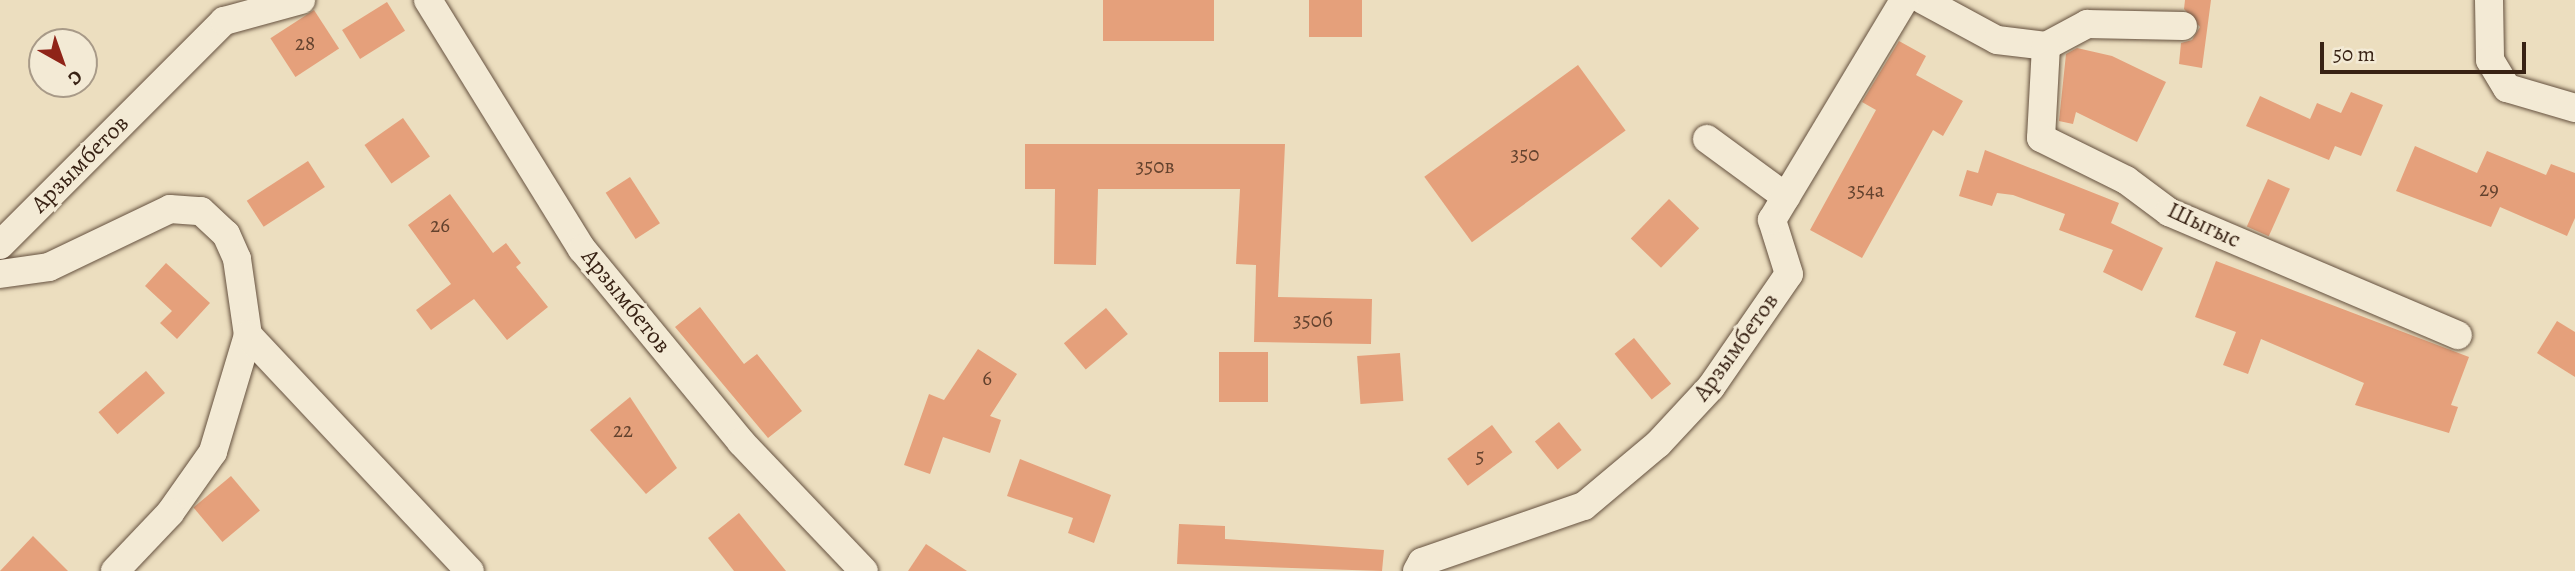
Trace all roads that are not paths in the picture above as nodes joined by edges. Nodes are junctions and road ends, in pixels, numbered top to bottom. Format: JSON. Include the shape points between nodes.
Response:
{"nodes":[{"id":1,"x":301,"y":0,"type":"edge"},
{"id":2,"x":428,"y":0,"type":"edge"},
{"id":3,"x":1904,"y":0,"type":"edge"},
{"id":4,"x":1923,"y":0,"type":"edge"},
{"id":5,"x":2489,"y":0,"type":"edge"},
{"id":6,"x":2183,"y":26,"type":"dead end"},
{"id":7,"x":2046,"y":46,"type":"junction"},
{"id":8,"x":2575,"y":108,"type":"edge"},
{"id":9,"x":1707,"y":139,"type":"dead end"},
{"id":10,"x":1786,"y":197,"type":"junction"},
{"id":11,"x":0,"y":245,"type":"edge"},
{"id":12,"x":0,"y":274,"type":"edge"},
{"id":13,"x":248,"y":335,"type":"junction"},
{"id":14,"x":2458,"y":335,"type":"dead end"},
{"id":15,"x":115,"y":571,"type":"edge"},
{"id":16,"x":470,"y":571,"type":"edge"},
{"id":17,"x":864,"y":571,"type":"edge"},
{"id":18,"x":1417,"y":571,"type":"edge"}],
"edges":[{"from":1,"to":11,"type":"street","name":"Арзымбетов","via":[[225,22]]},
{"from":2,"to":17,"type":"street","name":"Арзымбетов","via":[[582,249],[741,442]]},
{"from":3,"to":10,"type":"street","name":"Арзымбетов"},
{"from":4,"to":7,"type":"street","via":[[1997,40]]},
{"from":5,"to":8,"type":"street","via":[[2490,60],[2507,88]]},
{"from":6,"to":7,"type":"street","via":[[2087,24]]},
{"from":7,"to":14,"type":"street","name":"Шыгыс","via":[[2041,138],[2126,180],[2169,212]]},
{"from":9,"to":10,"type":"street"},
{"from":10,"to":18,"type":"street","name":"Арзымбетов","via":[[1772,220],[1789,274],[1711,387],[1658,444],[1584,506],[1422,562]]},
{"from":12,"to":13,"type":"street","via":[[49,267],[170,208],[201,211],[226,234],[237,258]]},
{"from":13,"to":15,"type":"street","via":[[213,452],[170,513]]},
{"from":13,"to":16,"type":"street"}]}
